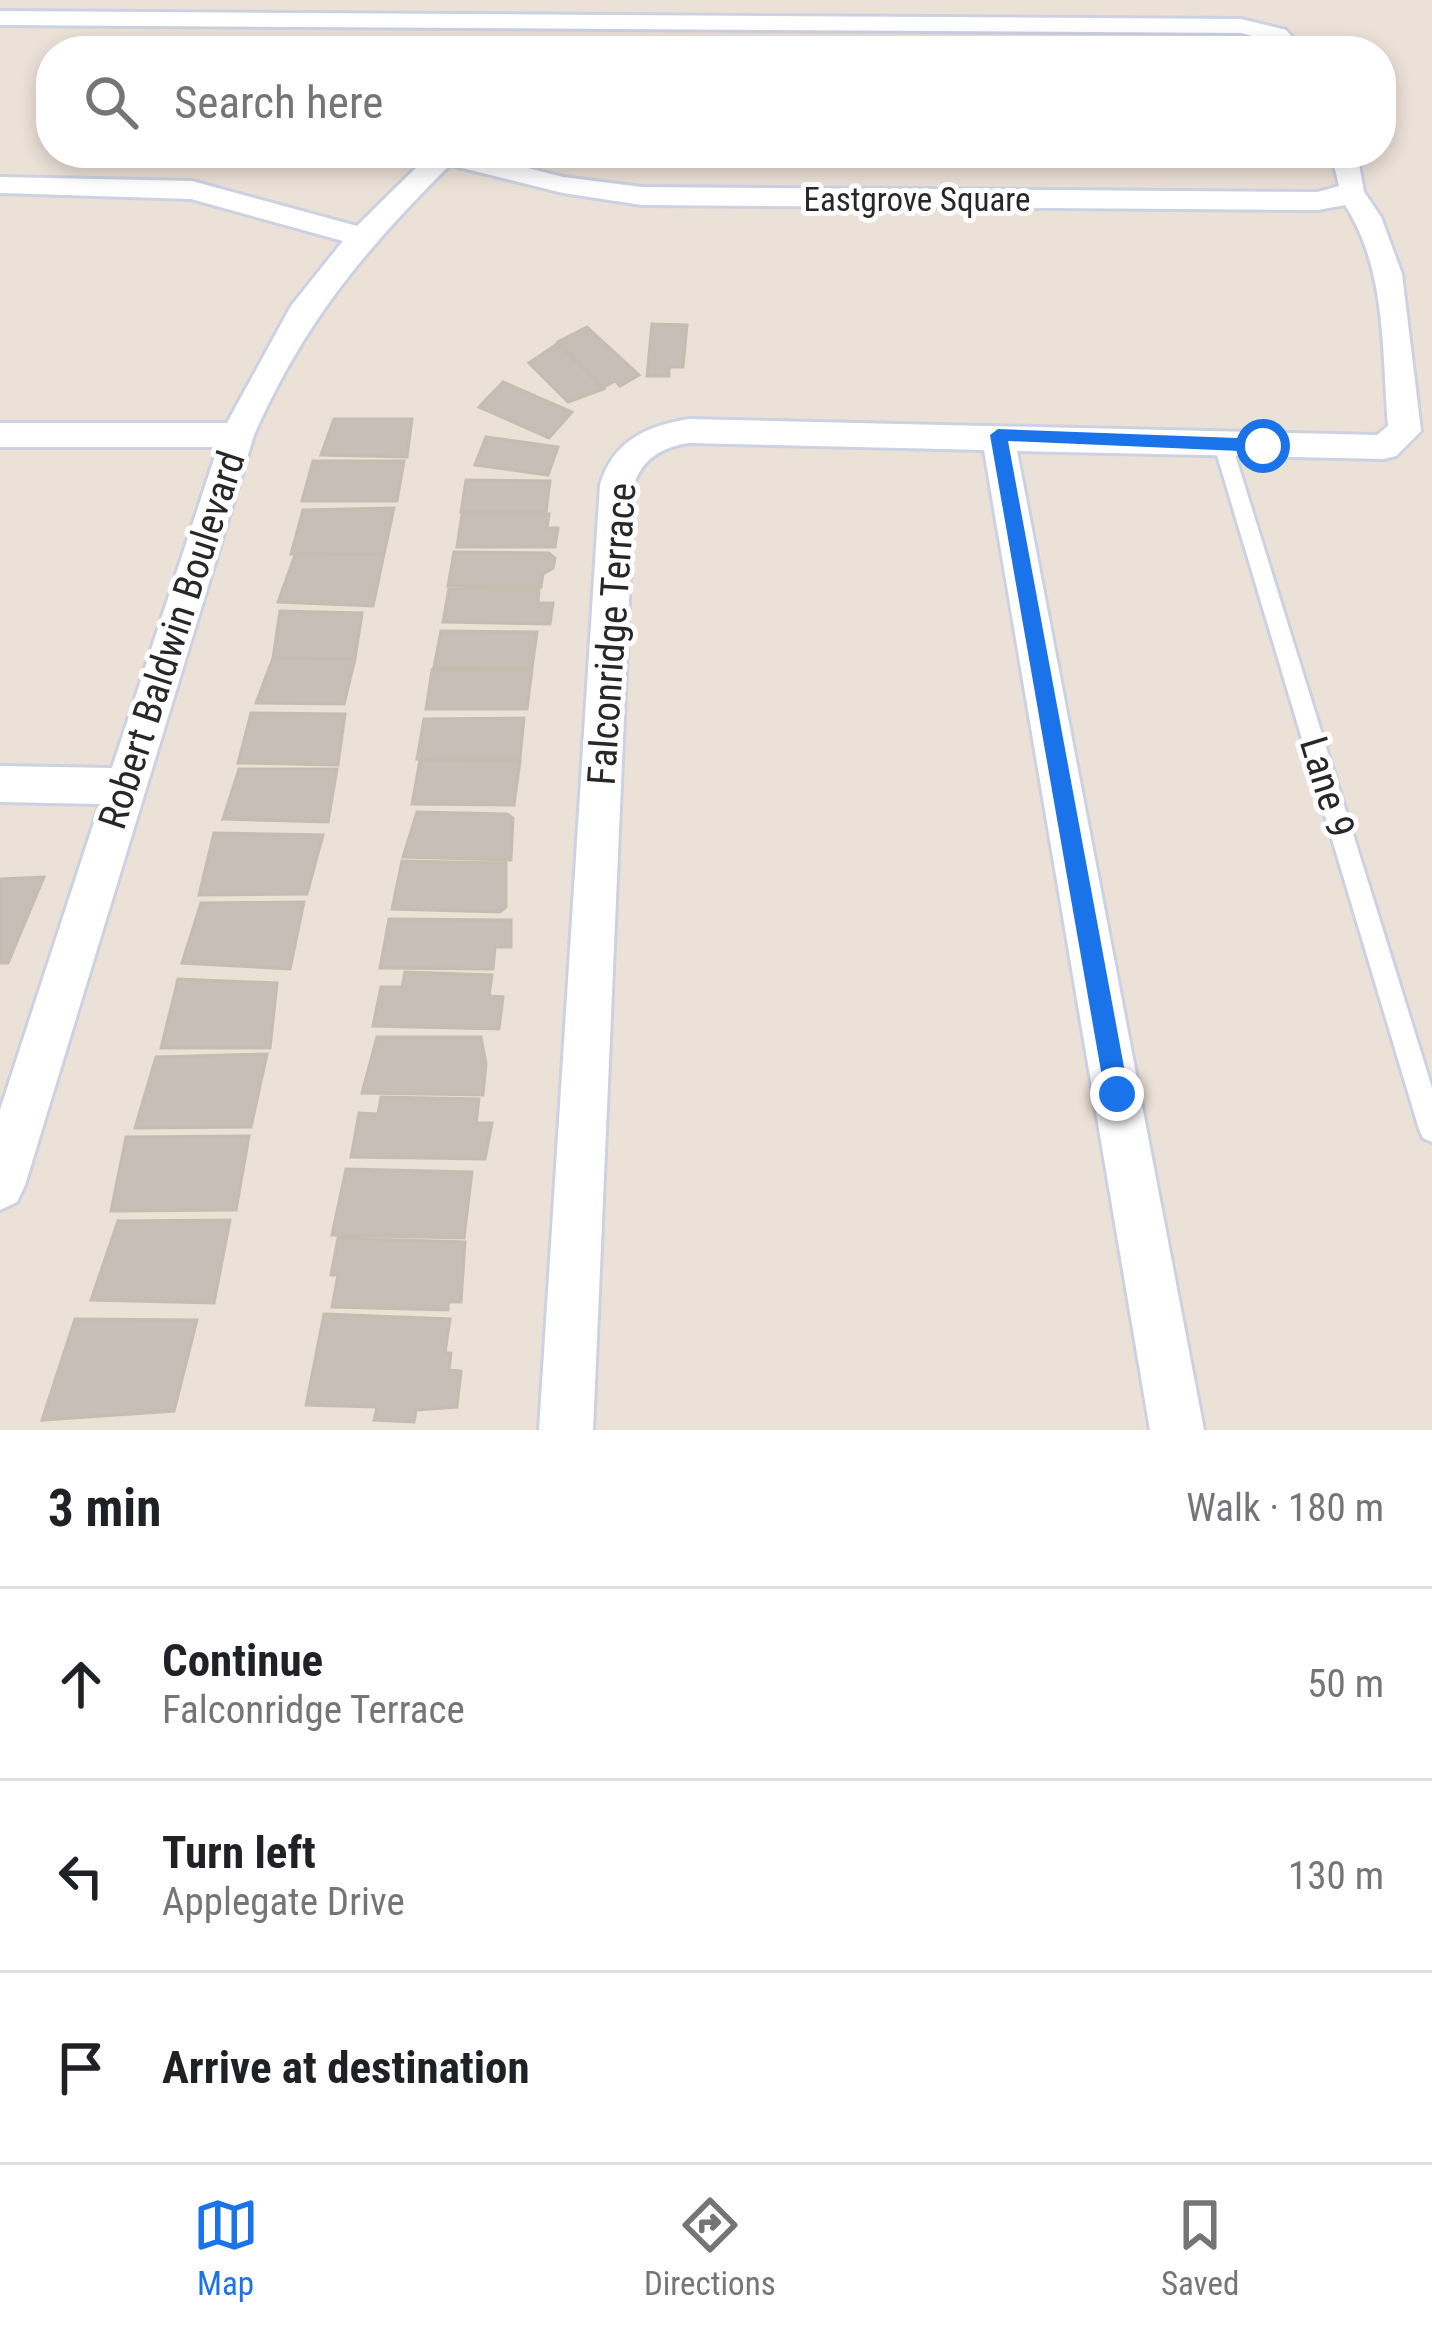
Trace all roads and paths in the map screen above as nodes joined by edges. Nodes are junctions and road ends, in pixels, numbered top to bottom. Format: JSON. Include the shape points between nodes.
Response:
{"nodes":[{"id":1,"x":514,"y":10,"type":"edge"},
{"id":2,"x":0,"y":18,"type":"edge"},
{"id":3,"x":1277,"y":36,"type":"edge"},
{"id":4,"x":430,"y":168,"type":"edge"},
{"id":5,"x":501,"y":168,"type":"edge"},
{"id":6,"x":1349,"y":168,"type":"edge"},
{"id":7,"x":0,"y":185,"type":"edge"},
{"id":8,"x":1349,"y":192,"type":"junction"},
{"id":9,"x":359,"y":236,"type":"junction"},
{"id":10,"x":0,"y":434,"type":"edge"},
{"id":11,"x":238,"y":435,"type":"junction"},
{"id":12,"x":998,"y":435,"type":"junction"},
{"id":13,"x":1223,"y":445,"type":"junction"},
{"id":14,"x":0,"y":784,"type":"edge"},
{"id":15,"x":124,"y":786,"type":"junction"},
{"id":16,"x":16,"y":1084,"type":"edge"},
{"id":17,"x":1432,"y":1130,"type":"edge"},
{"id":18,"x":0,"y":1185,"type":"edge"},
{"id":19,"x":566,"y":1430,"type":"edge"},
{"id":20,"x":1177,"y":1430,"type":"edge"}],
"edges":[{"from":1,"to":2,"type":"street"},
{"from":1,"to":3,"type":"street","via":[[1241,26]]},
{"from":4,"to":9,"type":"street","name":"Robert Baldwin Boulevard"},
{"from":5,"to":8,"type":"street","name":"Eastgrove Square","via":[[588,190],[669,197],[1322,201]]},
{"from":6,"to":8,"type":"street"},
{"from":7,"to":9,"type":"street","via":[[192,190]]},
{"from":8,"to":13,"type":"street","name":"Falconridge Terrace","via":[[1376,226],[1405,431],[1384,447]]},
{"from":9,"to":11,"type":"street","name":"Robert Baldwin Boulevard","via":[[283,338]]},
{"from":10,"to":11,"type":"street"},
{"from":11,"to":15,"type":"street","name":"Robert Baldwin Boulevard"},
{"from":12,"to":13,"type":"street","name":"Falconridge Terrace"},
{"from":12,"to":19,"type":"street","name":"Falconridge Terrace","via":[[688,431],[646,442],[620,470]]},
{"from":12,"to":20,"type":"street"},
{"from":13,"to":17,"type":"lane","name":"Lane 9"},
{"from":14,"to":15,"type":"street"},
{"from":15,"to":16,"type":"street","name":"Robert Baldwin Boulevard"},
{"from":16,"to":18,"type":"street","name":"Robert Baldwin Boulevard"}]}
